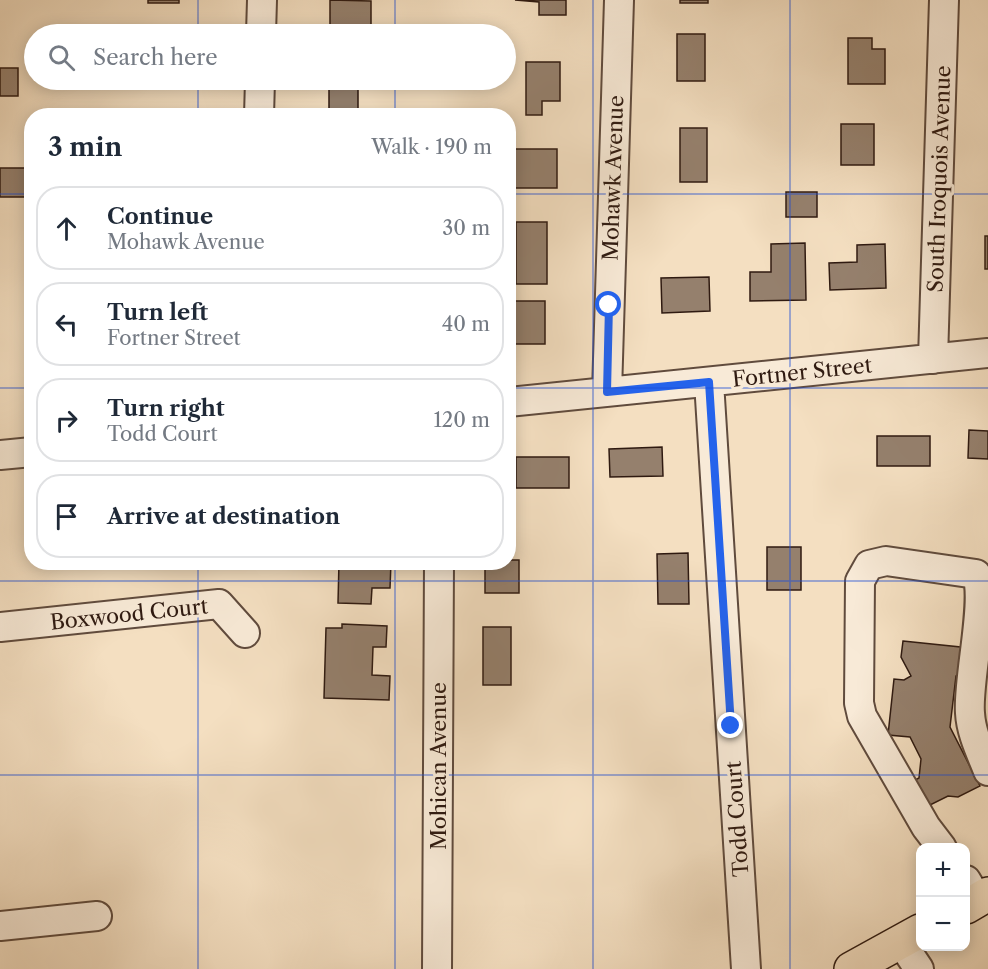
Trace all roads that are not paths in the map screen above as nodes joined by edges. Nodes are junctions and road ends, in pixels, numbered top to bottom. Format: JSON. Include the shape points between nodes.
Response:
{"nodes":[{"id":1,"x":262,"y":0,"type":"edge"},
{"id":2,"x":619,"y":0,"type":"edge"},
{"id":3,"x":945,"y":0,"type":"edge"},
{"id":4,"x":261,"y":24,"type":"edge"},
{"id":5,"x":260,"y":90,"type":"edge"},
{"id":6,"x":259,"y":108,"type":"edge"},
{"id":7,"x":988,"y":353,"type":"edge"},
{"id":8,"x":933,"y":359,"type":"junction"},
{"id":9,"x":709,"y":382,"type":"junction"},
{"id":10,"x":607,"y":392,"type":"junction"},
{"id":11,"x":516,"y":401,"type":"edge"},
{"id":12,"x":24,"y":453,"type":"edge"},
{"id":13,"x":0,"y":455,"type":"edge"},
{"id":14,"x":439,"y":570,"type":"edge"},
{"id":15,"x":0,"y":627,"type":"edge"},
{"id":16,"x":245,"y":633,"type":"dead end"},
{"id":17,"x":988,"y":771,"type":"edge"},
{"id":18,"x":938,"y":843,"type":"edge"},
{"id":19,"x":97,"y":916,"type":"dead end"},
{"id":20,"x":0,"y":926,"type":"edge"},
{"id":21,"x":911,"y":936,"type":"edge"},
{"id":22,"x":437,"y":969,"type":"edge"},
{"id":23,"x":746,"y":969,"type":"edge"},
{"id":24,"x":851,"y":969,"type":"edge"},
{"id":25,"x":919,"y":969,"type":"edge"}],
"edges":[{"from":1,"to":4,"type":"street"},
{"from":2,"to":10,"type":"street","name":"Mohawk Avenue"},
{"from":3,"to":8,"type":"street","name":"South Iroquois Avenue"},
{"from":5,"to":6,"type":"street"},
{"from":7,"to":8,"type":"street","name":"Fortner Street"},
{"from":8,"to":9,"type":"street","name":"Fortner Street"},
{"from":9,"to":10,"type":"street","name":"Fortner Street"},
{"from":9,"to":23,"type":"street","name":"Todd Court"},
{"from":10,"to":11,"type":"street","name":"Fortner Street"},
{"from":12,"to":13,"type":"street"},
{"from":14,"to":22,"type":"street","name":"Mohican Avenue"},
{"from":15,"to":16,"type":"street","name":"Boxwood Court","via":[[219,604]]},
{"from":17,"to":18,"type":"street","via":[[970,714],[970,695],[983,636],[982,579],[976,574],[886,561],[869,565],[860,581],[862,716]]},
{"from":19,"to":20,"type":"street"},
{"from":21,"to":24,"type":"main road"},
{"from":21,"to":25,"type":"street"}]}
